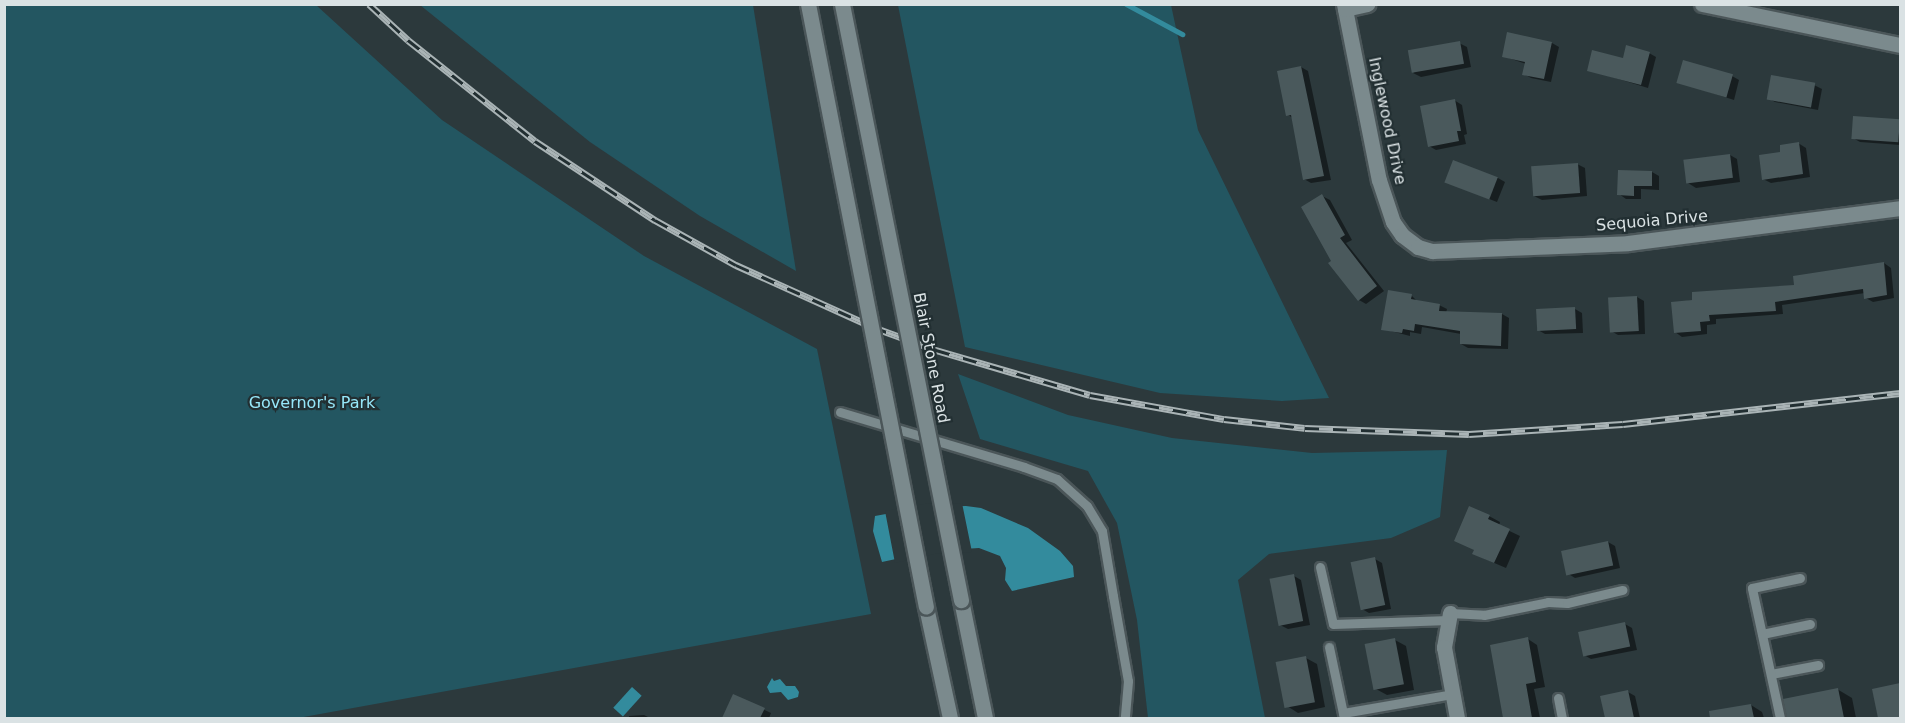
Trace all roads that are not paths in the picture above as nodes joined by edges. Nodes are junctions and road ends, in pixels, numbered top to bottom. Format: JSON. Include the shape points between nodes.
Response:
{"nodes":[{"id":1,"x":808,"y":4,"type":"edge"},
{"id":2,"x":842,"y":4,"type":"edge"},
{"id":3,"x":1367,"y":4,"type":"edge"},
{"id":4,"x":1702,"y":4,"type":"edge"},
{"id":5,"x":1344,"y":7,"type":"edge"},
{"id":6,"x":1900,"y":45,"type":"edge"},
{"id":7,"x":1900,"y":208,"type":"edge"},
{"id":8,"x":1407,"y":240,"type":"joint"},
{"id":9,"x":840,"y":412,"type":"dead end"},
{"id":10,"x":1320,"y":567,"type":"dead end"},
{"id":11,"x":1800,"y":578,"type":"dead end"},
{"id":12,"x":1622,"y":590,"type":"dead end"},
{"id":13,"x":1450,"y":616,"type":"junction"},
{"id":14,"x":1810,"y":624,"type":"dead end"},
{"id":15,"x":1762,"y":634,"type":"junction"},
{"id":16,"x":1329,"y":647,"type":"dead end"},
{"id":17,"x":1818,"y":665,"type":"dead end"},
{"id":18,"x":1771,"y":674,"type":"junction"},
{"id":19,"x":1453,"y":694,"type":"junction"},
{"id":20,"x":1558,"y":698,"type":"dead end"},
{"id":21,"x":1344,"y":716,"type":"edge"},
{"id":22,"x":950,"y":718,"type":"edge"},
{"id":23,"x":985,"y":718,"type":"edge"},
{"id":24,"x":1124,"y":718,"type":"edge"},
{"id":25,"x":1457,"y":718,"type":"edge"},
{"id":26,"x":1562,"y":718,"type":"edge"},
{"id":27,"x":1780,"y":718,"type":"edge"}],
"edges":[{"from":1,"to":22,"type":"main road","bridge":true},
{"from":2,"to":23,"type":"main road","name":"Blair Stone Road","bridge":true},
{"from":3,"to":5,"type":"main road"},
{"from":4,"to":6,"type":"main road"},
{"from":5,"to":8,"type":"main road","name":"Inglewood Drive","via":[[1379,180],[1394,222]]},
{"from":7,"to":8,"type":"main road","name":"Sequoia Drive","via":[[1628,243],[1432,251]]},
{"from":9,"to":24,"type":"lane","via":[[1057,479],[1087,506],[1102,531],[1128,681]]},
{"from":10,"to":13,"type":"lane","via":[[1333,624]]},
{"from":11,"to":15,"type":"lane","via":[[1752,588]]},
{"from":12,"to":13,"type":"lane","via":[[1567,603],[1548,602],[1484,615]]},
{"from":13,"to":19,"type":"main road","via":[[1444,647]]},
{"from":14,"to":15,"type":"lane"},
{"from":15,"to":18,"type":"lane"},
{"from":16,"to":21,"type":"lane"},
{"from":17,"to":18,"type":"lane"},
{"from":18,"to":27,"type":"lane"},
{"from":19,"to":21,"type":"lane"},
{"from":19,"to":25,"type":"main road"},
{"from":20,"to":26,"type":"lane"}]}
